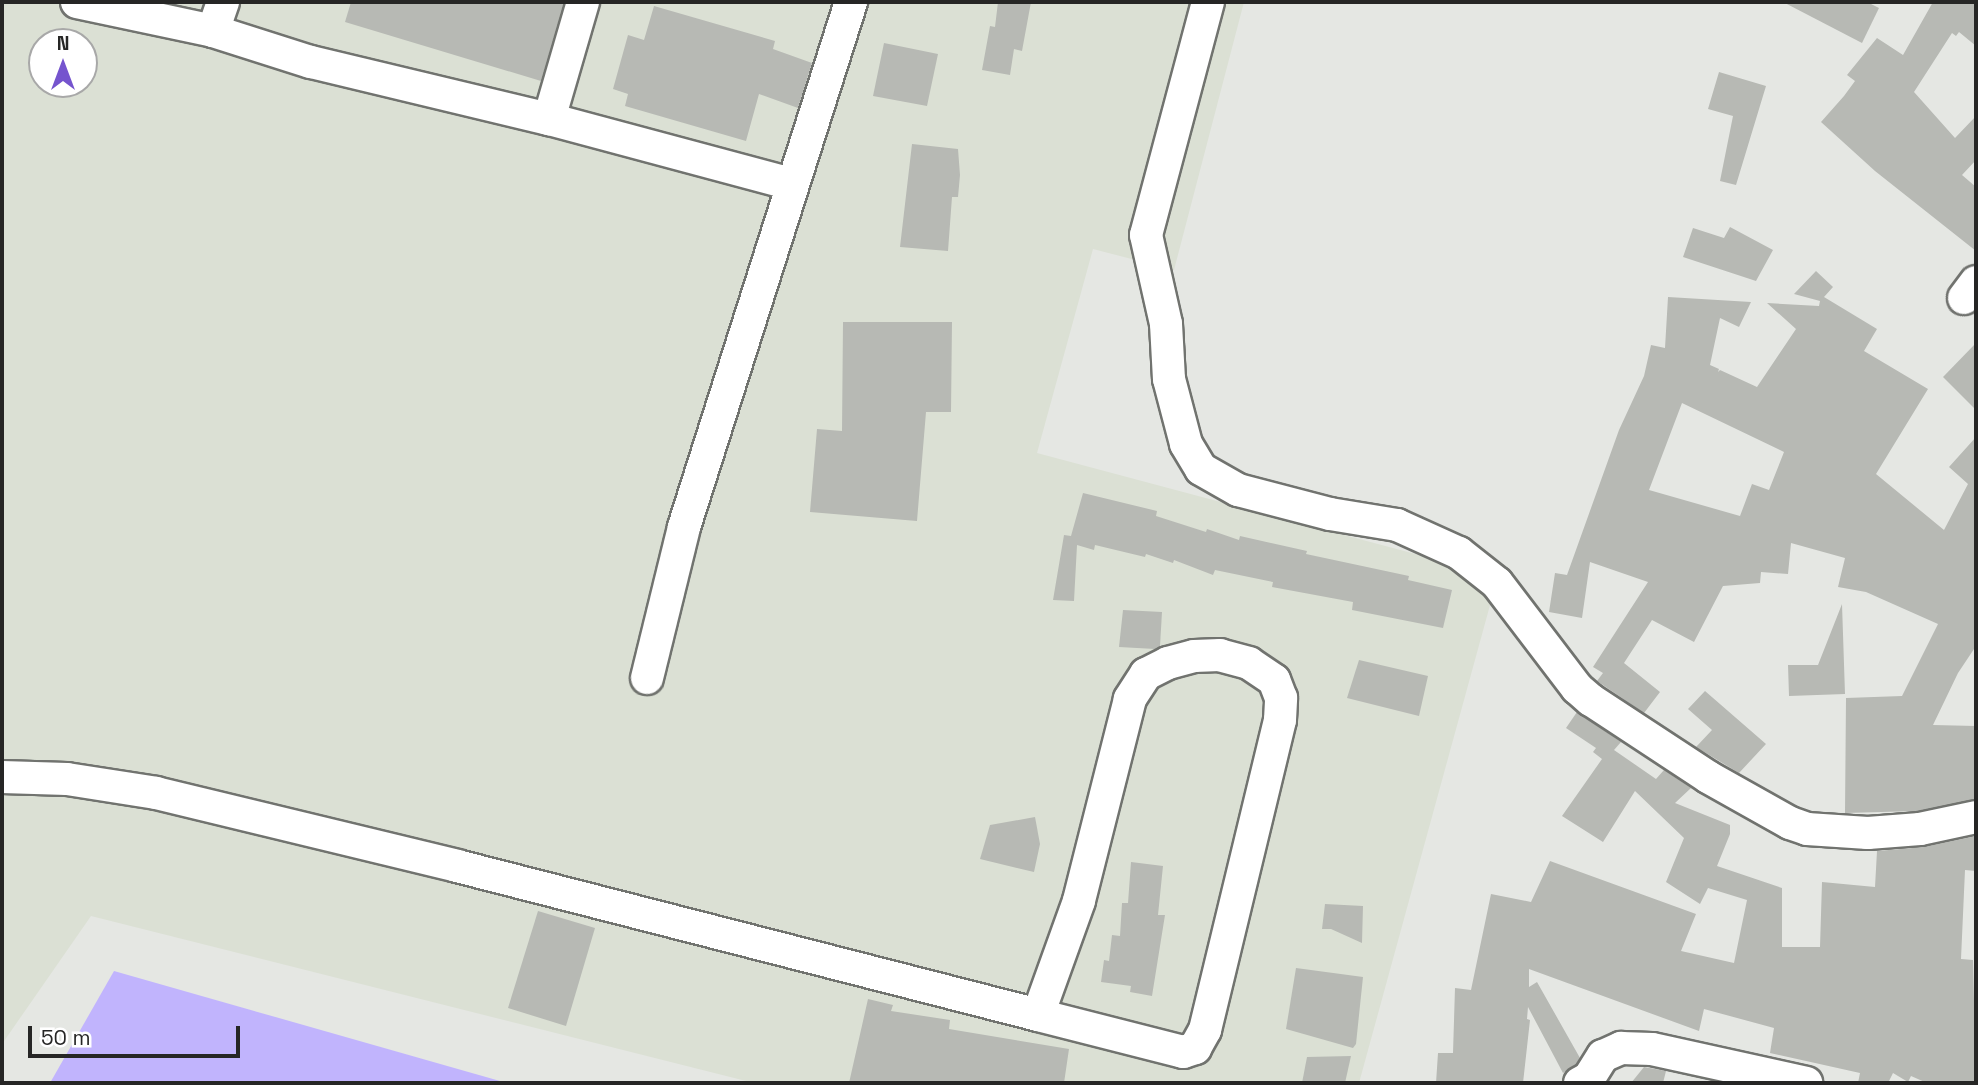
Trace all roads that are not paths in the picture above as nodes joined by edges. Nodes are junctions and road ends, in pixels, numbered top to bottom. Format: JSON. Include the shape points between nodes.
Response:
{"nodes":[{"id":1,"x":77,"y":2,"type":"edge"},
{"id":2,"x":583,"y":2,"type":"edge"},
{"id":3,"x":851,"y":2,"type":"edge"},
{"id":4,"x":1208,"y":2,"type":"edge"},
{"id":5,"x":218,"y":16,"type":"edge"},
{"id":6,"x":548,"y":120,"type":"junction"},
{"id":7,"x":791,"y":184,"type":"junction"},
{"id":8,"x":647,"y":678,"type":"dead end"},
{"id":9,"x":2,"y":777,"type":"edge"},
{"id":10,"x":1976,"y":817,"type":"edge"},
{"id":11,"x":1038,"y":1015,"type":"junction"},
{"id":12,"x":1794,"y":1082,"type":"edge"},
{"id":13,"x":1580,"y":1083,"type":"edge"}],
"edges":[{"from":1,"to":5,"type":"street"},
{"from":2,"to":6,"type":"street"},
{"from":3,"to":7,"type":"street"},
{"from":4,"to":10,"type":"street","via":[[1146,235],[1167,324],[1169,379],[1186,444],[1201,469],[1238,490],[1397,526],[1459,553],[1497,583],[1591,700],[1708,777],[1790,823],[1807,829],[1868,833],[1920,829]]},
{"from":5,"to":6,"type":"street","via":[[311,62]]},
{"from":6,"to":7,"type":"street"},
{"from":7,"to":8,"type":"street","via":[[684,527]]},
{"from":9,"to":11,"type":"street","via":[[67,779],[156,793]]},
{"from":11,"to":11,"type":"street","via":[[1183,1052],[1195,1048],[1205,1030],[1228,943],[1280,720],[1281,698],[1273,680],[1249,663],[1220,655],[1168,663],[1146,674],[1130,699],[1079,901]]},
{"from":12,"to":13,"type":"street","via":[[1653,1049],[1621,1048],[1603,1056],[1589,1078]]}]}
